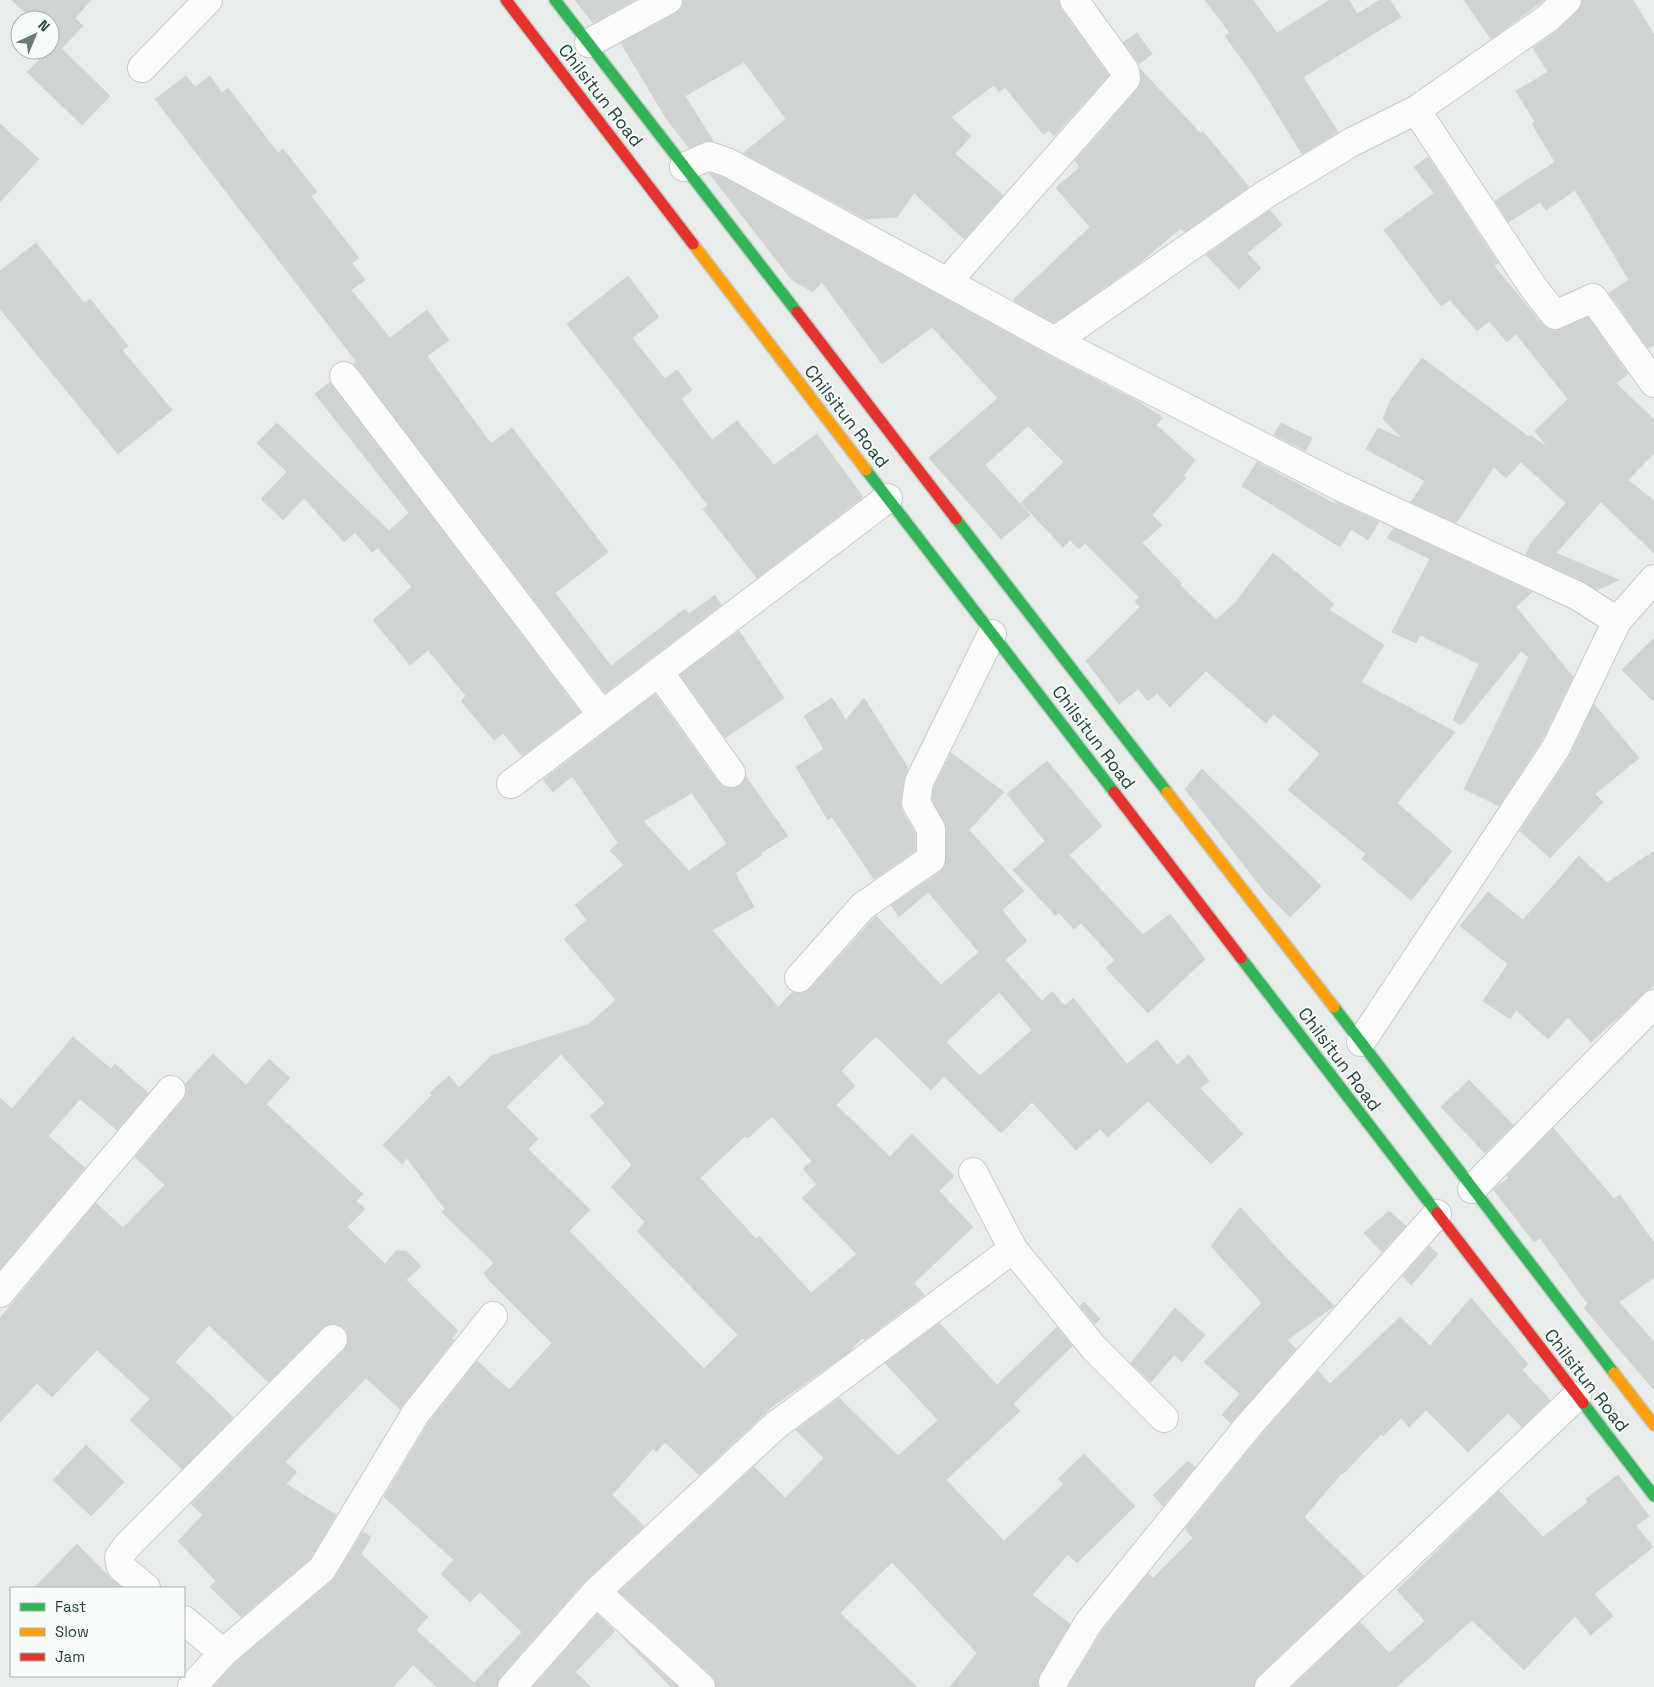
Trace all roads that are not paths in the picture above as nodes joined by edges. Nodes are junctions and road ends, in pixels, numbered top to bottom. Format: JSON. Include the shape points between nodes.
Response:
{"nodes":[{"id":1,"x":208,"y":0,"type":"edge"},
{"id":2,"x":506,"y":0,"type":"edge"},
{"id":3,"x":555,"y":0,"type":"edge"},
{"id":4,"x":668,"y":0,"type":"edge"},
{"id":5,"x":1074,"y":0,"type":"edge"},
{"id":6,"x":1551,"y":6,"type":"edge"},
{"id":7,"x":589,"y":43,"type":"junction"},
{"id":8,"x":142,"y":68,"type":"dead end"},
{"id":9,"x":1416,"y":110,"type":"junction"},
{"id":10,"x":684,"y":167,"type":"junction"},
{"id":11,"x":948,"y":281,"type":"junction"},
{"id":12,"x":1055,"y":341,"type":"junction"},
{"id":13,"x":344,"y":376,"type":"dead end"},
{"id":14,"x":1654,"y":383,"type":"edge"},
{"id":15,"x":888,"y":498,"type":"junction"},
{"id":16,"x":1654,"y":579,"type":"edge"},
{"id":17,"x":1617,"y":621,"type":"junction"},
{"id":18,"x":992,"y":634,"type":"junction"},
{"id":19,"x":660,"y":672,"type":"junction"},
{"id":20,"x":602,"y":715,"type":"junction"},
{"id":21,"x":731,"y":773,"type":"dead end"},
{"id":22,"x":511,"y":784,"type":"dead end"},
{"id":23,"x":799,"y":978,"type":"dead end"},
{"id":24,"x":1654,"y":1004,"type":"edge"},
{"id":25,"x":1361,"y":1042,"type":"junction"},
{"id":26,"x":171,"y":1090,"type":"dead end"},
{"id":27,"x":973,"y":1172,"type":"dead end"},
{"id":28,"x":1472,"y":1189,"type":"junction"},
{"id":29,"x":1437,"y":1214,"type":"junction"},
{"id":30,"x":1013,"y":1250,"type":"junction"},
{"id":31,"x":0,"y":1293,"type":"edge"},
{"id":32,"x":493,"y":1316,"type":"dead end"},
{"id":33,"x":333,"y":1339,"type":"dead end"},
{"id":34,"x":1577,"y":1396,"type":"junction"},
{"id":35,"x":1164,"y":1418,"type":"dead end"},
{"id":36,"x":1654,"y":1425,"type":"edge"},
{"id":37,"x":1654,"y":1496,"type":"edge"},
{"id":38,"x":145,"y":1587,"type":"edge"},
{"id":39,"x":596,"y":1592,"type":"junction"},
{"id":40,"x":185,"y":1621,"type":"edge"},
{"id":41,"x":222,"y":1653,"type":"junction"},
{"id":42,"x":1053,"y":1682,"type":"dead end"},
{"id":43,"x":192,"y":1687,"type":"edge"},
{"id":44,"x":512,"y":1687,"type":"edge"},
{"id":45,"x":701,"y":1687,"type":"edge"},
{"id":46,"x":1269,"y":1687,"type":"edge"}],
"edges":[{"from":1,"to":8,"type":"street"},
{"from":2,"to":15,"type":"main road","name":"Chilsitun Road"},
{"from":3,"to":7,"type":"main road","name":"Chilsitun Road"},
{"from":4,"to":7,"type":"street"},
{"from":5,"to":11,"type":"street","via":[[1126,71],[1126,79]]},
{"from":6,"to":9,"type":"street"},
{"from":7,"to":10,"type":"main road","name":"Chilsitun Road"},
{"from":9,"to":12,"type":"street","via":[[1352,142],[1266,194]]},
{"from":9,"to":14,"type":"street","via":[[1555,315],[1593,298]]},
{"from":10,"to":11,"type":"street","via":[[709,156],[729,164]]},
{"from":10,"to":25,"type":"main road","name":"Chilsitun Road"},
{"from":11,"to":12,"type":"street"},
{"from":12,"to":17,"type":"street","via":[[1341,487],[1578,596]]},
{"from":13,"to":20,"type":"street"},
{"from":15,"to":18,"type":"main road","name":"Chilsitun Road"},
{"from":15,"to":19,"type":"street"},
{"from":16,"to":17,"type":"street"},
{"from":17,"to":25,"type":"street","via":[[1556,748]]},
{"from":18,"to":23,"type":"street","via":[[919,782],[916,803],[931,830],[931,859],[863,906]]},
{"from":18,"to":29,"type":"main road","name":"Chilsitun Road"},
{"from":19,"to":20,"type":"street"},
{"from":19,"to":21,"type":"street"},
{"from":20,"to":22,"type":"street"},
{"from":24,"to":28,"type":"street"},
{"from":25,"to":28,"type":"main road","name":"Chilsitun Road"},
{"from":26,"to":31,"type":"street"},
{"from":27,"to":30,"type":"street"},
{"from":28,"to":36,"type":"main road","name":"Chilsitun Road"},
{"from":29,"to":34,"type":"main road","name":"Chilsitun Road"},
{"from":29,"to":42,"type":"street","via":[[1244,1432],[1089,1622]]},
{"from":30,"to":35,"type":"street","via":[[1094,1348]]},
{"from":30,"to":39,"type":"street","via":[[775,1426]]},
{"from":32,"to":41,"type":"street","via":[[416,1413],[322,1568]]},
{"from":33,"to":38,"type":"street","via":[[127,1546],[119,1557],[121,1567]]},
{"from":34,"to":37,"type":"main road","name":"Chilsitun Road"},
{"from":34,"to":46,"type":"street"},
{"from":39,"to":44,"type":"street"},
{"from":39,"to":45,"type":"street"},
{"from":40,"to":41,"type":"street"},
{"from":41,"to":43,"type":"street"}]}
